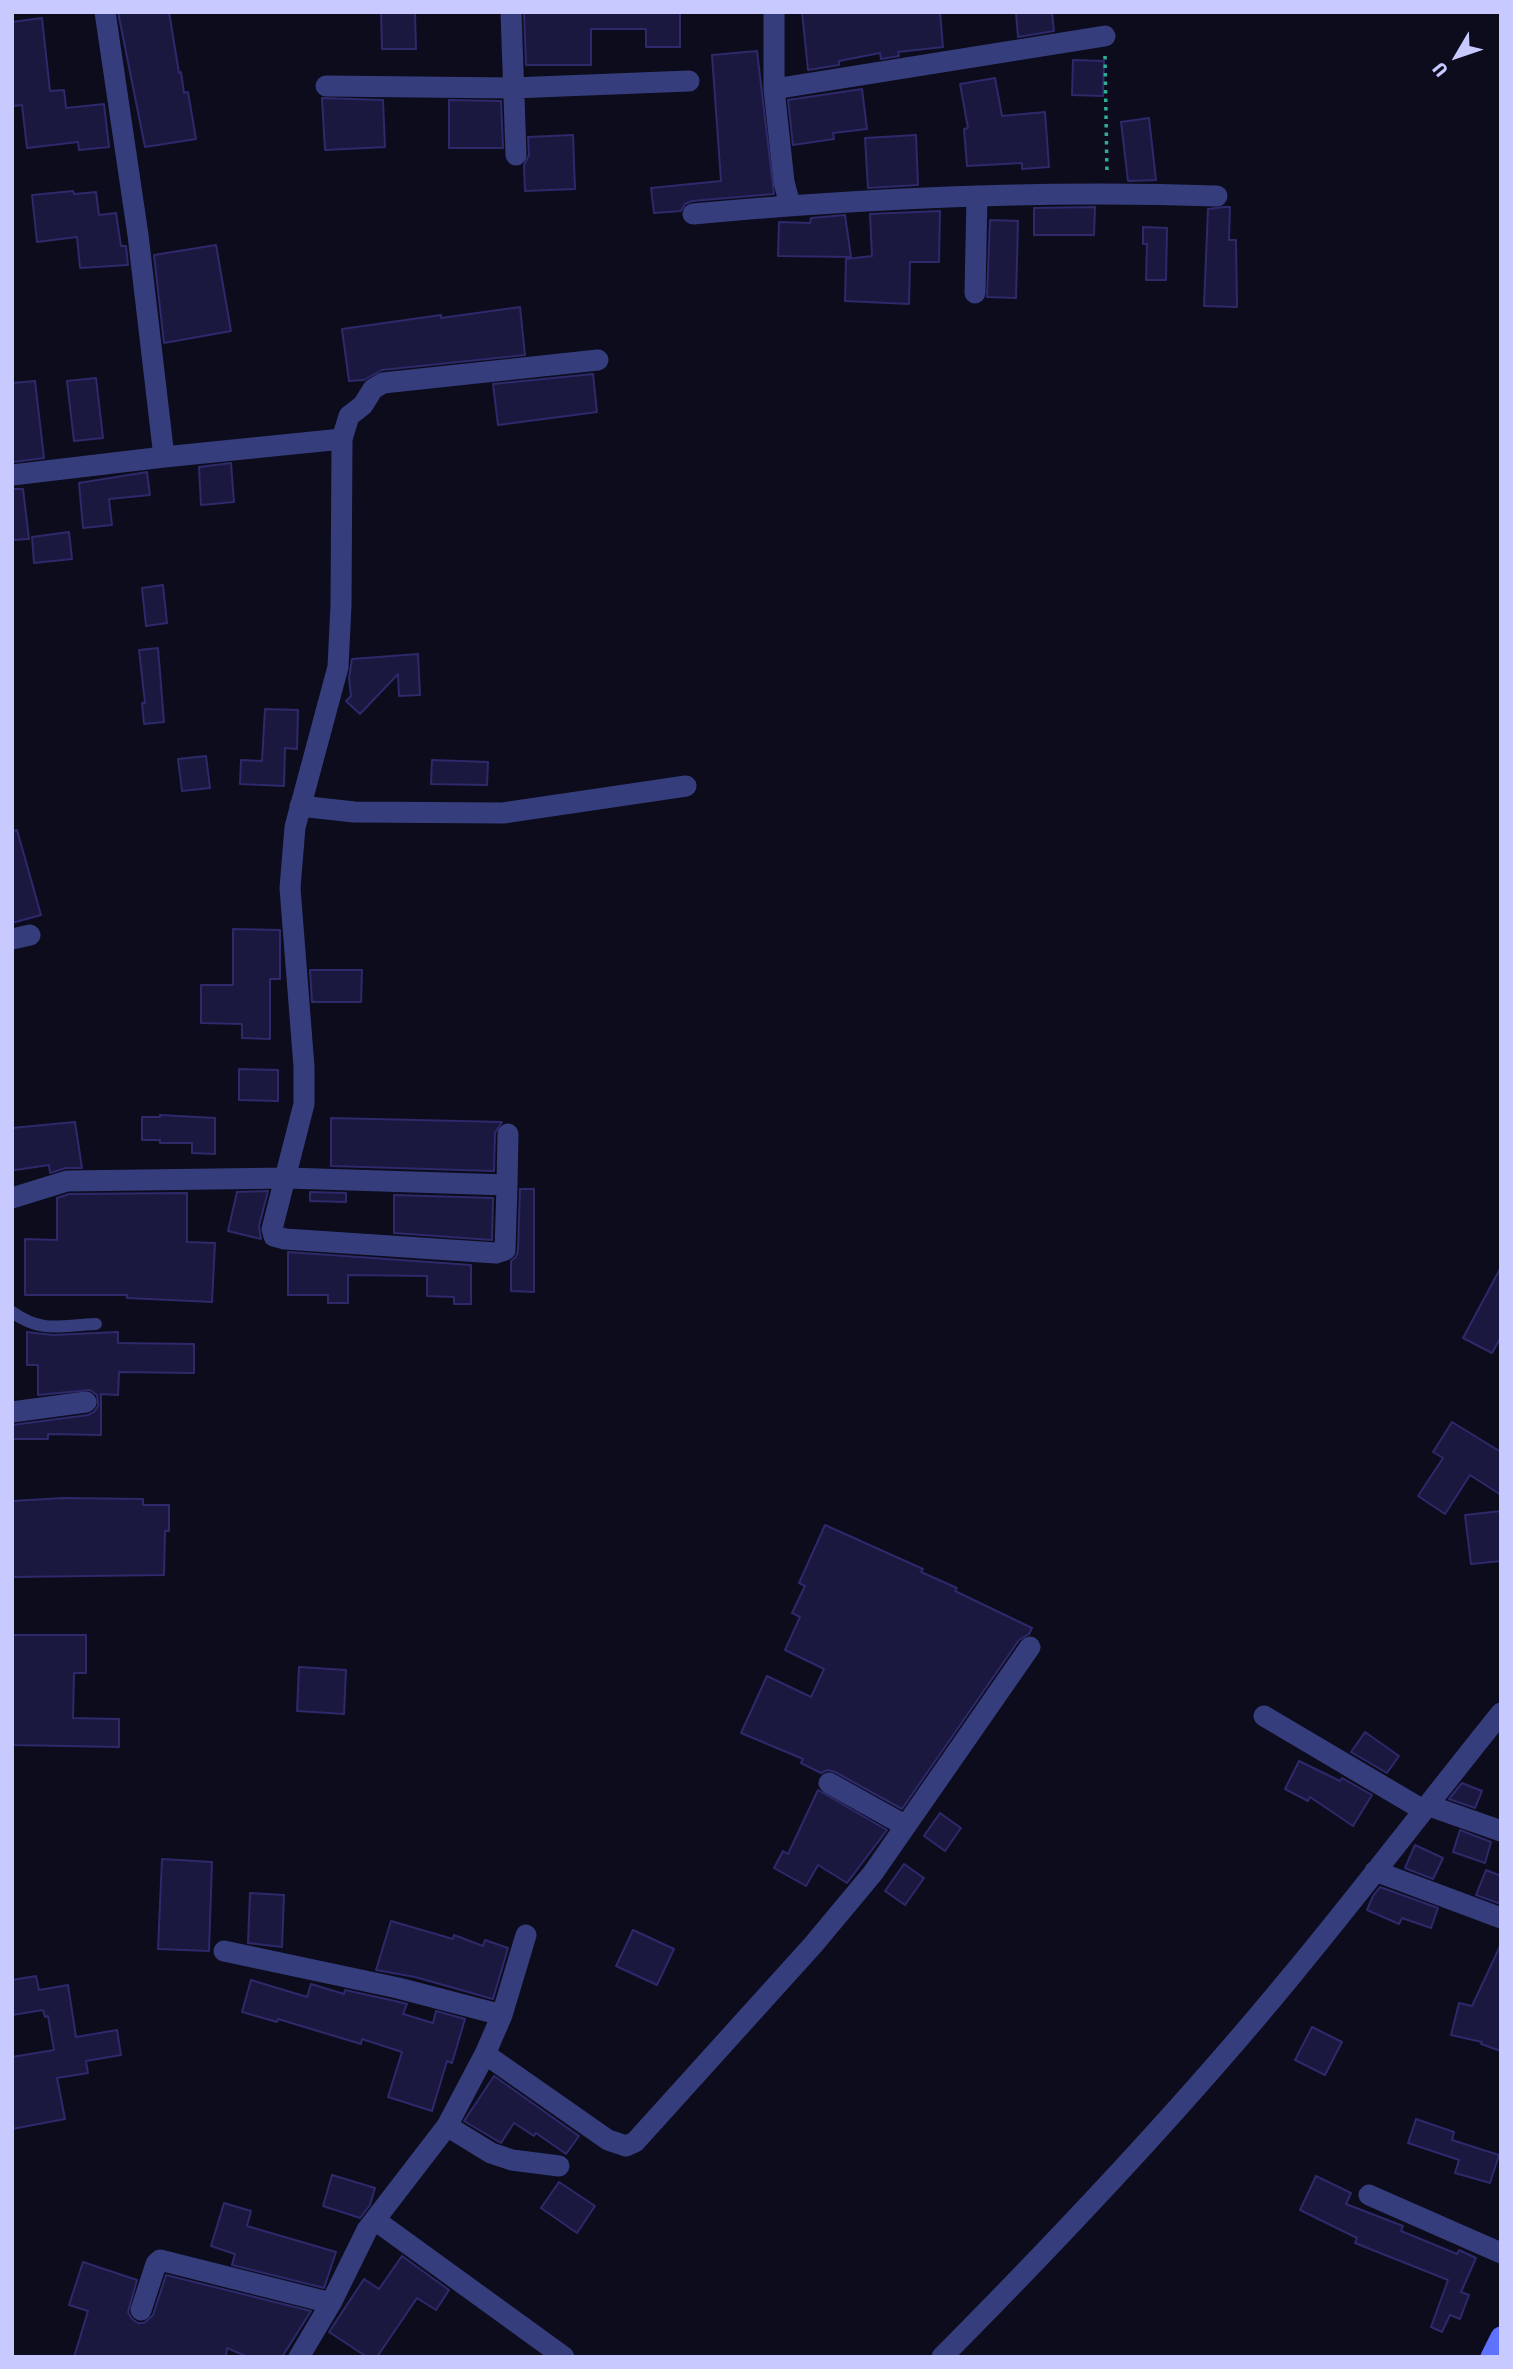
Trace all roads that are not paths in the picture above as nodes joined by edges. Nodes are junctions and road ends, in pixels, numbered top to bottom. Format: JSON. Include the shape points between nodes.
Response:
{"nodes":[{"id":1,"x":105,"y":12,"type":"edge"},
{"id":2,"x":511,"y":12,"type":"edge"},
{"id":3,"x":774,"y":12,"type":"edge"},
{"id":4,"x":1105,"y":36,"type":"road end"},
{"id":5,"x":688,"y":81,"type":"dead end"},
{"id":6,"x":326,"y":86,"type":"dead end"},
{"id":7,"x":512,"y":88,"type":"junction"},
{"id":8,"x":774,"y":89,"type":"junction"},
{"id":9,"x":516,"y":155,"type":"dead end"},
{"id":10,"x":977,"y":196,"type":"junction"},
{"id":11,"x":1217,"y":196,"type":"dead end"},
{"id":12,"x":790,"y":205,"type":"junction"},
{"id":13,"x":693,"y":214,"type":"dead end"},
{"id":14,"x":975,"y":293,"type":"dead end"},
{"id":15,"x":598,"y":360,"type":"dead end"},
{"id":16,"x":342,"y":439,"type":"junction"},
{"id":17,"x":164,"y":457,"type":"junction"},
{"id":18,"x":12,"y":475,"type":"edge"},
{"id":19,"x":686,"y":786,"type":"dead end"},
{"id":20,"x":300,"y":806,"type":"junction"},
{"id":21,"x":508,"y":1134,"type":"dead end"},
{"id":22,"x":286,"y":1178,"type":"junction"},
{"id":23,"x":507,"y":1185,"type":"junction"},
{"id":24,"x":12,"y":1198,"type":"edge"},
{"id":25,"x":12,"y":1312,"type":"edge"},
{"id":26,"x":96,"y":1324,"type":"dead end"},
{"id":27,"x":86,"y":1402,"type":"dead end"},
{"id":28,"x":12,"y":1412,"type":"edge"},
{"id":29,"x":1030,"y":1647,"type":"dead end"},
{"id":30,"x":1501,"y":1713,"type":"edge"},
{"id":31,"x":1264,"y":1716,"type":"dead end"},
{"id":32,"x":829,"y":1783,"type":"dead end"},
{"id":33,"x":1425,"y":1807,"type":"junction"},
{"id":34,"x":906,"y":1826,"type":"junction"},
{"id":35,"x":1501,"y":1831,"type":"edge"},
{"id":36,"x":1375,"y":1871,"type":"junction"},
{"id":37,"x":1501,"y":1918,"type":"edge"},
{"id":38,"x":526,"y":1935,"type":"dead end"},
{"id":39,"x":224,"y":1951,"type":"dead end"},
{"id":40,"x":502,"y":2015,"type":"junction"},
{"id":41,"x":485,"y":2054,"type":"junction"},
{"id":42,"x":447,"y":2126,"type":"junction"},
{"id":43,"x":559,"y":2165,"type":"dead end"},
{"id":44,"x":1369,"y":2195,"type":"dead end"},
{"id":45,"x":375,"y":2220,"type":"junction"},
{"id":46,"x":1501,"y":2253,"type":"edge"},
{"id":47,"x":331,"y":2303,"type":"junction"},
{"id":48,"x":141,"y":2309,"type":"dead end"},
{"id":49,"x":1501,"y":2337,"type":"edge"},
{"id":50,"x":299,"y":2357,"type":"edge"},
{"id":51,"x":564,"y":2357,"type":"edge"},
{"id":52,"x":942,"y":2357,"type":"edge"},
{"id":53,"x":1491,"y":2357,"type":"edge"}],
"edges":[{"from":1,"to":17,"type":"street"},
{"from":2,"to":7,"type":"street"},
{"from":3,"to":8,"type":"street"},
{"from":4,"to":8,"type":"street"},
{"from":5,"to":7,"type":"street"},
{"from":6,"to":7,"type":"street"},
{"from":7,"to":9,"type":"street"},
{"from":8,"to":12,"type":"street"},
{"from":10,"to":11,"type":"street","via":[[1107,192]]},
{"from":10,"to":12,"type":"street"},
{"from":10,"to":14,"type":"street"},
{"from":12,"to":13,"type":"street"},
{"from":15,"to":16,"type":"street","via":[[383,383],[349,416]]},
{"from":16,"to":17,"type":"street"},
{"from":16,"to":20,"type":"street","via":[[338,667]]},
{"from":17,"to":18,"type":"street"},
{"from":19,"to":20,"type":"street","via":[[503,813],[354,812]]},
{"from":20,"to":22,"type":"street","via":[[290,888],[304,1104]]},
{"from":21,"to":23,"type":"street"},
{"from":22,"to":23,"type":"street"},
{"from":22,"to":23,"type":"street","via":[[274,1236],[496,1252],[506,1246]]},
{"from":22,"to":24,"type":"street","via":[[67,1181]]},
{"from":25,"to":26,"type":"lane","via":[[45,1327]]},
{"from":27,"to":28,"type":"street"},
{"from":29,"to":34,"type":"street"},
{"from":30,"to":33,"type":"street"},
{"from":31,"to":33,"type":"street"},
{"from":32,"to":34,"type":"street"},
{"from":33,"to":35,"type":"street"},
{"from":33,"to":36,"type":"street"},
{"from":34,"to":41,"type":"street","via":[[813,1945],[630,2145],[608,2140]]},
{"from":36,"to":37,"type":"street"},
{"from":36,"to":52,"type":"street","via":[[1210,2070]]},
{"from":38,"to":40,"type":"street"},
{"from":39,"to":40,"type":"street"},
{"from":40,"to":41,"type":"street"},
{"from":41,"to":42,"type":"street"},
{"from":42,"to":43,"type":"street","via":[[491,2153]]},
{"from":42,"to":45,"type":"street"},
{"from":44,"to":46,"type":"street"},
{"from":45,"to":47,"type":"street"},
{"from":45,"to":51,"type":"street"},
{"from":47,"to":48,"type":"street","via":[[160,2260]]},
{"from":47,"to":50,"type":"street"},
{"from":49,"to":53,"type":"street"}]}
